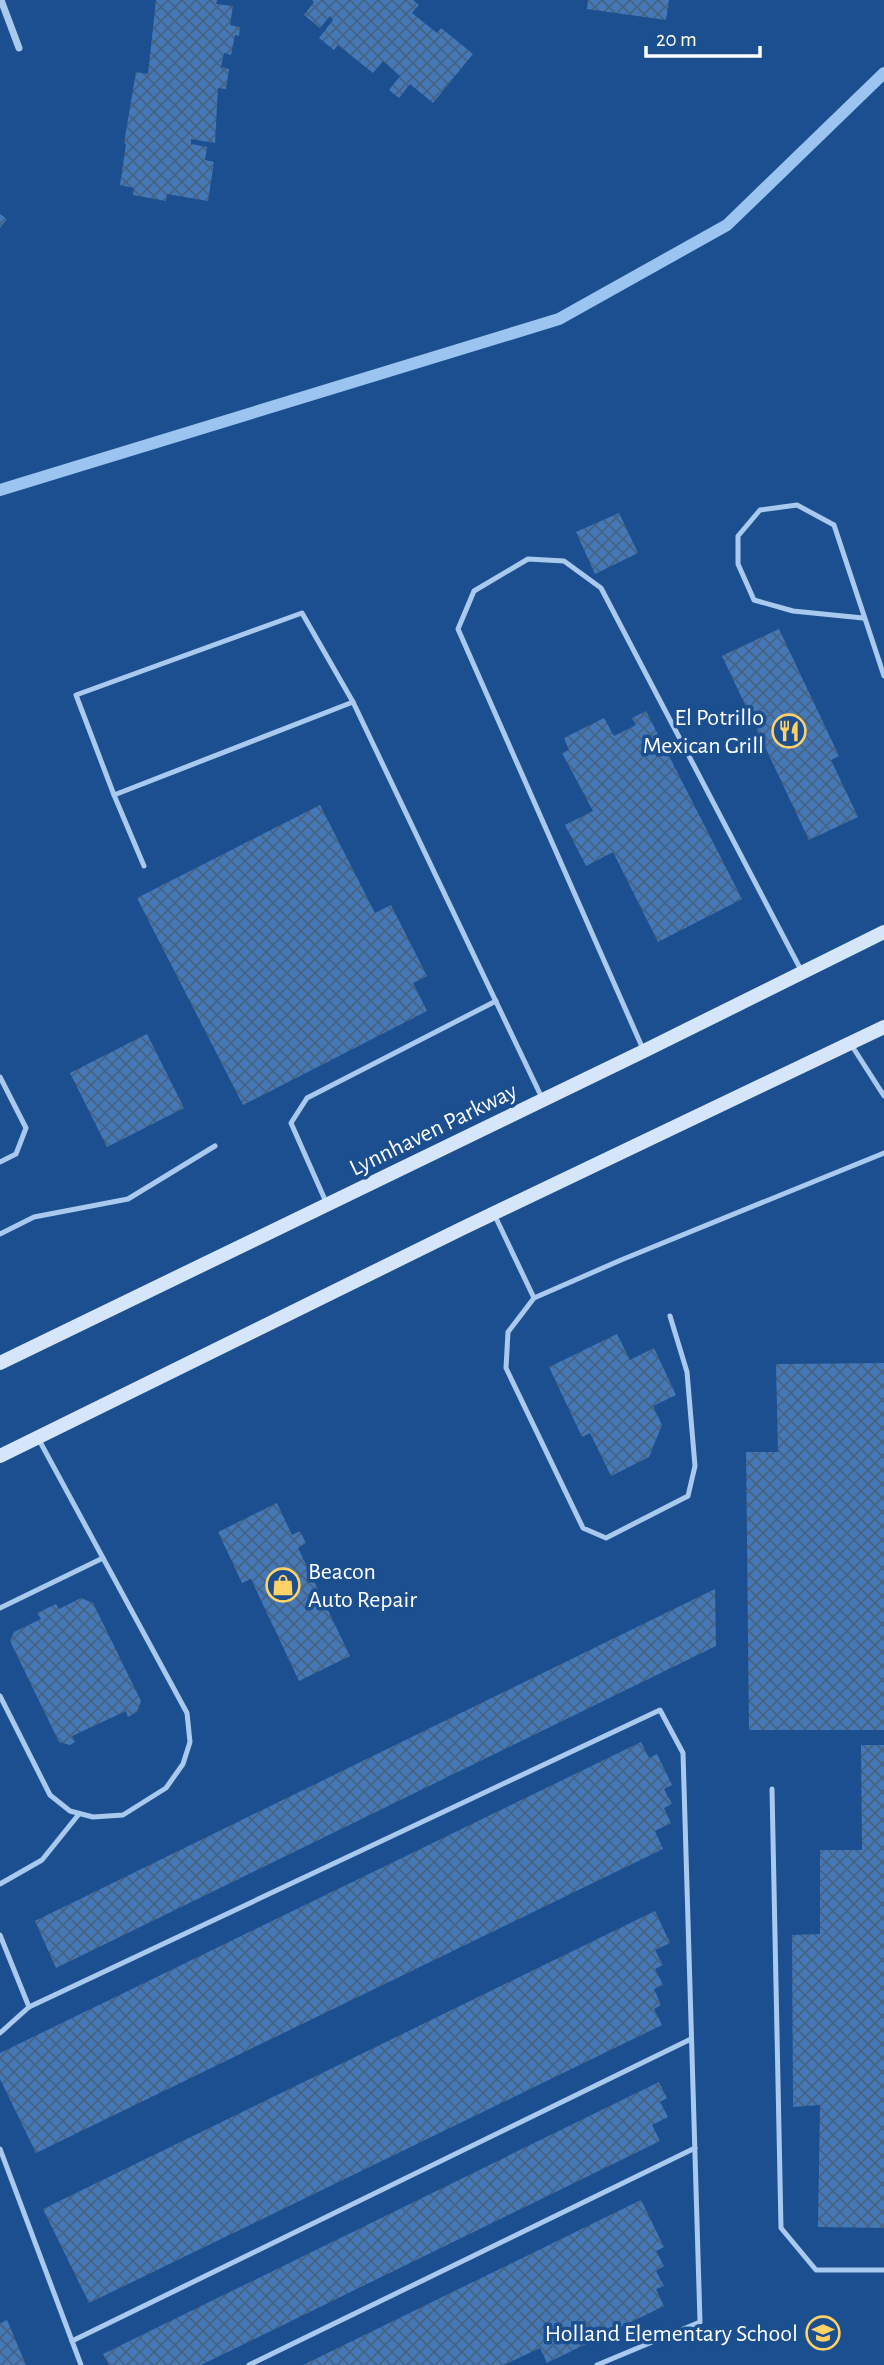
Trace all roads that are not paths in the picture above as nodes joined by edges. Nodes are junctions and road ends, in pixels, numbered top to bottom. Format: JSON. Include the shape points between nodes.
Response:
{"nodes":[{"id":1,"x":1,"y":0,"type":"edge"},
{"id":2,"x":19,"y":48,"type":"dead end"},
{"id":3,"x":863,"y":618,"type":"junction"},
{"id":4,"x":884,"y":676,"type":"edge"},
{"id":5,"x":353,"y":702,"type":"junction"},
{"id":6,"x":114,"y":795,"type":"junction"},
{"id":7,"x":144,"y":866,"type":"dead end"},
{"id":8,"x":884,"y":932,"type":"edge"},
{"id":9,"x":802,"y":972,"type":"junction"},
{"id":10,"x":496,"y":1001,"type":"junction"},
{"id":11,"x":884,"y":1027,"type":"edge"},
{"id":12,"x":850,"y":1043,"type":"junction"},
{"id":13,"x":644,"y":1051,"type":"junction"},
{"id":14,"x":0,"y":1077,"type":"edge"},
{"id":15,"x":884,"y":1096,"type":"edge"},
{"id":16,"x":543,"y":1100,"type":"junction"},
{"id":17,"x":215,"y":1146,"type":"dead end"},
{"id":18,"x":884,"y":1153,"type":"edge"},
{"id":19,"x":0,"y":1162,"type":"edge"},
{"id":20,"x":327,"y":1205,"type":"junction"},
{"id":21,"x":494,"y":1213,"type":"junction"},
{"id":22,"x":0,"y":1234,"type":"edge"},
{"id":23,"x":534,"y":1298,"type":"junction"},
{"id":24,"x":670,"y":1316,"type":"dead end"},
{"id":25,"x":0,"y":1363,"type":"edge"},
{"id":26,"x":38,"y":1438,"type":"junction"},
{"id":27,"x":0,"y":1456,"type":"edge"},
{"id":28,"x":103,"y":1558,"type":"junction"},
{"id":29,"x":0,"y":1608,"type":"edge"},
{"id":30,"x":0,"y":1696,"type":"edge"},
{"id":31,"x":772,"y":1789,"type":"dead end"},
{"id":32,"x":79,"y":1814,"type":"junction"},
{"id":33,"x":0,"y":1884,"type":"edge"},
{"id":34,"x":0,"y":1935,"type":"edge"},
{"id":35,"x":29,"y":2007,"type":"junction"},
{"id":36,"x":0,"y":2033,"type":"edge"},
{"id":37,"x":691,"y":2039,"type":"junction"},
{"id":38,"x":695,"y":2148,"type":"junction"},
{"id":39,"x":0,"y":2149,"type":"edge"},
{"id":40,"x":884,"y":2270,"type":"edge"},
{"id":41,"x":72,"y":2341,"type":"junction"},
{"id":42,"x":81,"y":2365,"type":"edge"},
{"id":43,"x":249,"y":2365,"type":"edge"},
{"id":44,"x":597,"y":2365,"type":"edge"}],
"edges":[{"from":1,"to":2,"type":"street"},
{"from":3,"to":3,"type":"lane","via":[[834,525],[797,505],[760,510],[738,536],[738,564],[754,600],[793,611]]},
{"from":3,"to":4,"type":"lane"},
{"from":5,"to":6,"type":"lane"},
{"from":5,"to":6,"type":"lane","via":[[302,613],[76,695]]},
{"from":5,"to":10,"type":"lane"},
{"from":6,"to":7,"type":"lane"},
{"from":8,"to":9,"type":"main road","name":"Lynnhaven Parkway"},
{"from":9,"to":13,"type":"main road","name":"Lynnhaven Parkway"},
{"from":9,"to":13,"type":"lane","via":[[601,588],[564,561],[528,558],[474,592],[458,629]]},
{"from":10,"to":16,"type":"lane"},
{"from":10,"to":20,"type":"lane","via":[[307,1098],[291,1123]]},
{"from":11,"to":12,"type":"main road"},
{"from":12,"to":15,"type":"lane"},
{"from":12,"to":21,"type":"main road"},
{"from":13,"to":16,"type":"main road","name":"Lynnhaven Parkway"},
{"from":14,"to":19,"type":"lane","via":[[26,1128],[16,1154]]},
{"from":16,"to":20,"type":"main road","name":"Lynnhaven Parkway"},
{"from":17,"to":22,"type":"lane","via":[[128,1199],[34,1217]]},
{"from":18,"to":23,"type":"lane"},
{"from":20,"to":25,"type":"main road","name":"Lynnhaven Parkway"},
{"from":21,"to":23,"type":"lane"},
{"from":21,"to":26,"type":"main road"},
{"from":23,"to":24,"type":"lane","via":[[508,1332],[506,1368],[583,1528],[606,1538],[688,1496],[695,1466],[687,1372]]},
{"from":26,"to":27,"type":"main road"},
{"from":26,"to":28,"type":"lane"},
{"from":28,"to":29,"type":"lane"},
{"from":28,"to":32,"type":"lane","via":[[187,1713],[190,1742],[183,1764],[166,1788],[123,1815]]},
{"from":30,"to":32,"type":"lane","via":[[50,1795]]},
{"from":31,"to":40,"type":"lane","via":[[781,2228],[816,2270]]},
{"from":32,"to":33,"type":"lane","via":[[42,1860]]},
{"from":34,"to":35,"type":"lane"},
{"from":35,"to":36,"type":"lane"},
{"from":35,"to":37,"type":"lane","via":[[660,1710],[683,1753]]},
{"from":37,"to":38,"type":"lane"},
{"from":37,"to":41,"type":"lane"},
{"from":38,"to":43,"type":"lane"},
{"from":38,"to":44,"type":"lane","via":[[700,2322]]},
{"from":39,"to":41,"type":"lane"},
{"from":41,"to":42,"type":"lane"}]}
